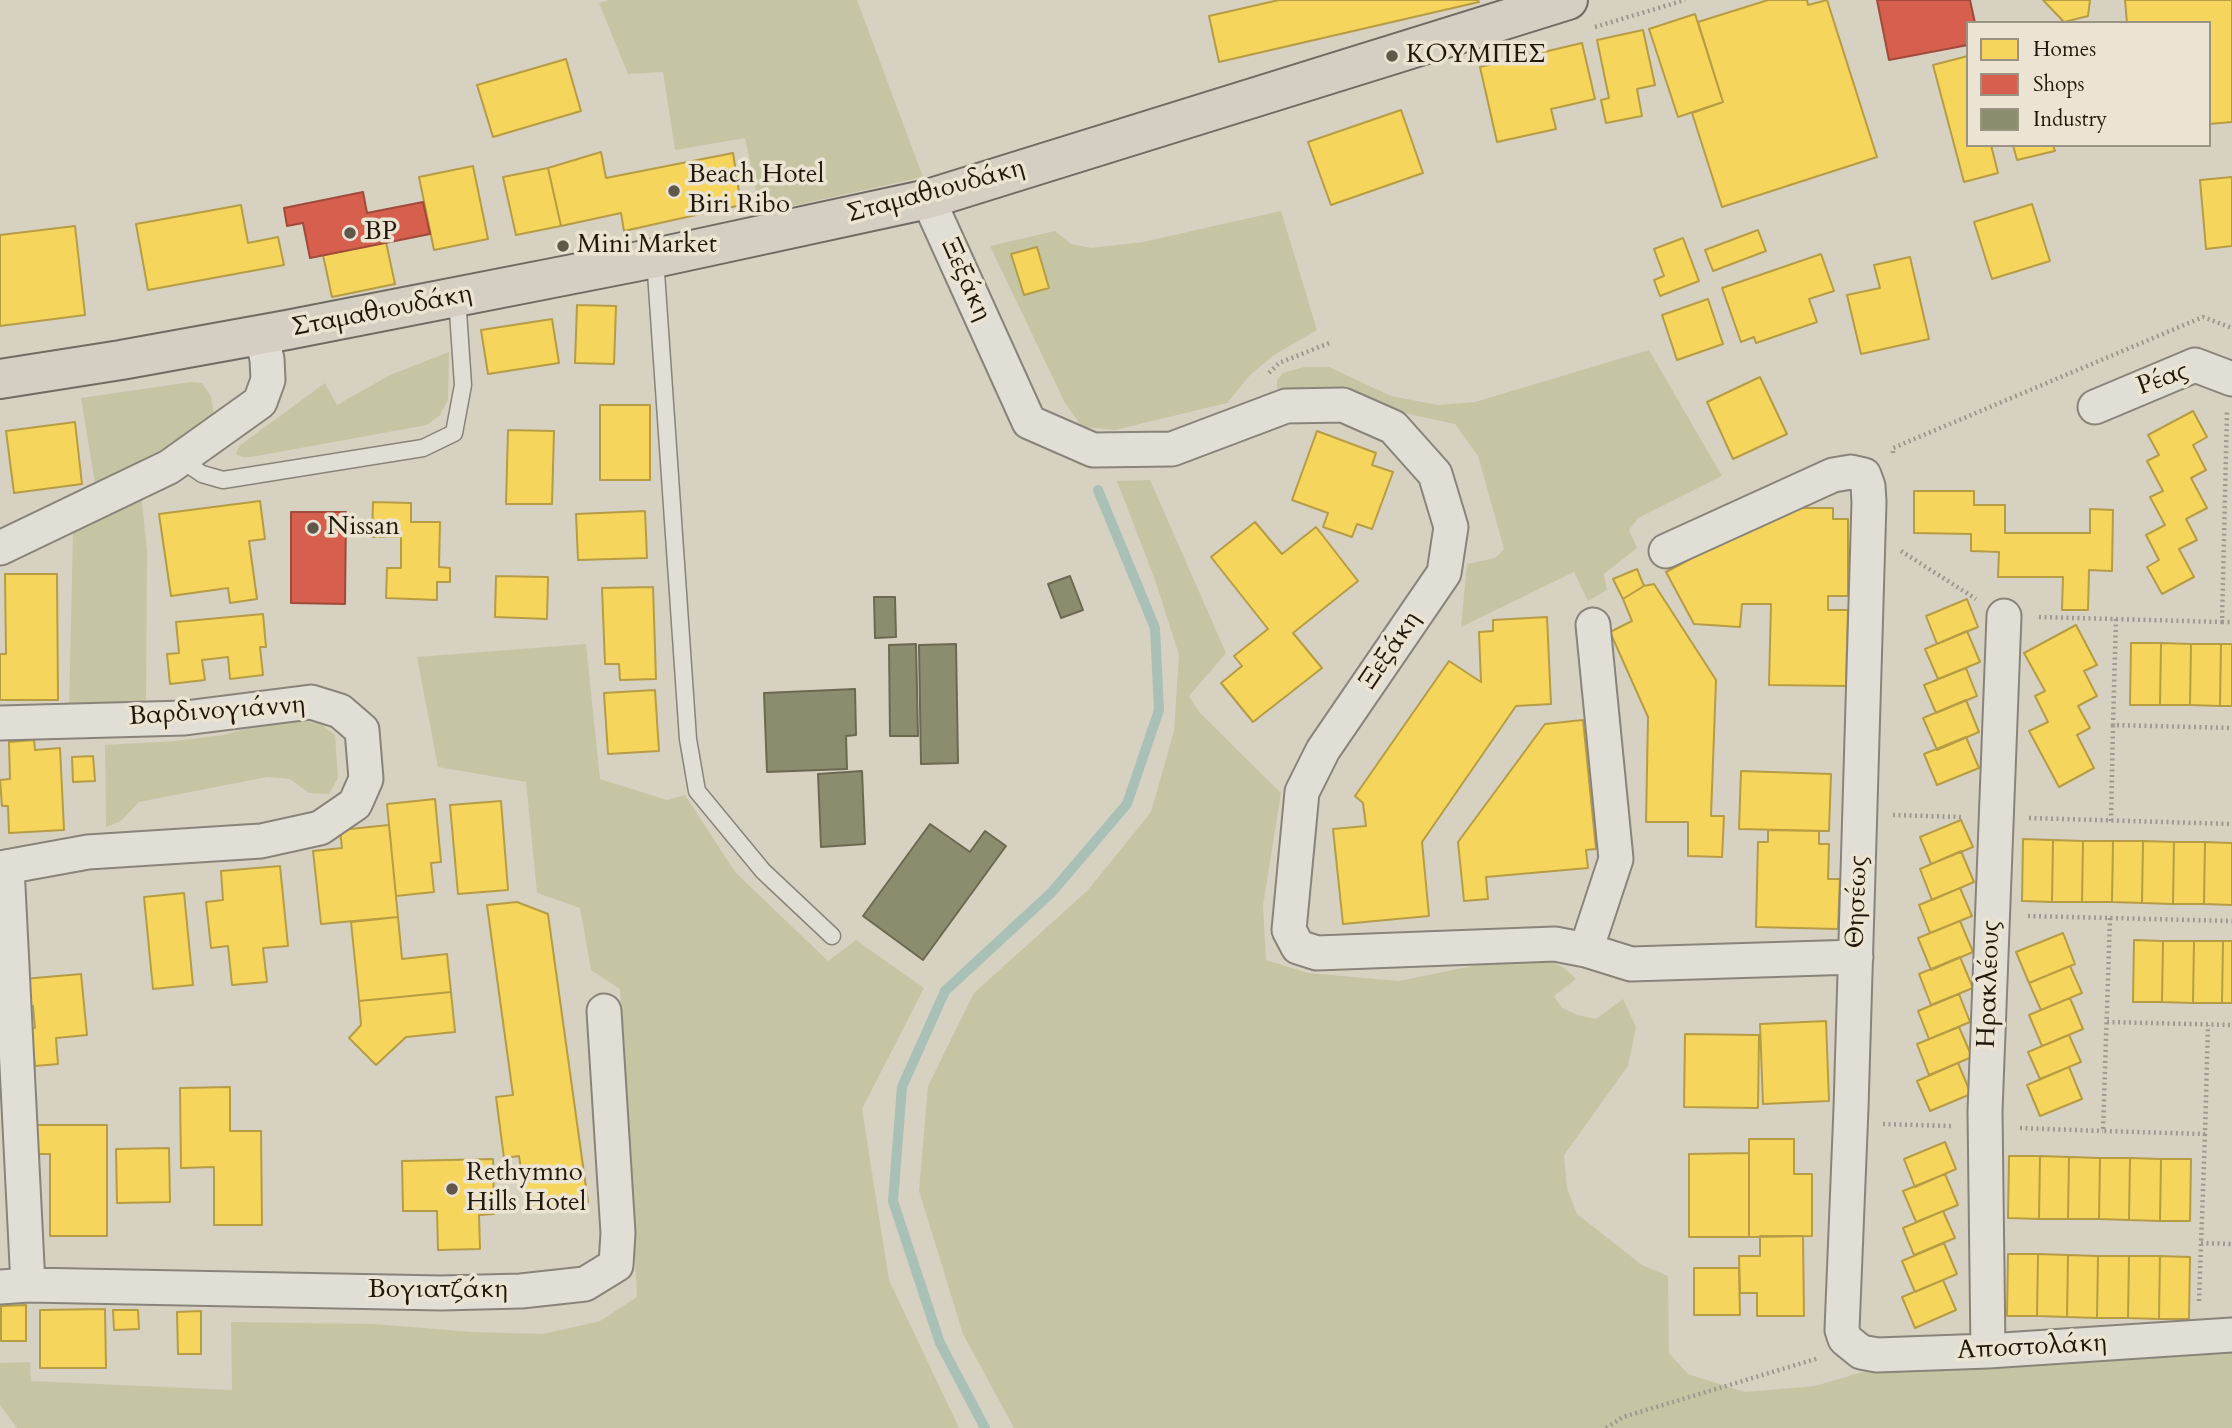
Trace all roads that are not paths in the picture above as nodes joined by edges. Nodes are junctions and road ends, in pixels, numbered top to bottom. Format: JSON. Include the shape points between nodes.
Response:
{"nodes":[{"id":1,"x":1568,"y":0,"type":"edge"},
{"id":2,"x":928,"y":199,"type":"junction"},
{"id":3,"x":655,"y":258,"type":"junction"},
{"id":4,"x":457,"y":297,"type":"junction"},
{"id":5,"x":261,"y":335,"type":"junction"},
{"id":6,"x":2230,"y":378,"type":"edge"},
{"id":7,"x":0,"y":379,"type":"edge"},
{"id":8,"x":2095,"y":407,"type":"dead end"},
{"id":9,"x":180,"y":459,"type":"junction"},
{"id":10,"x":0,"y":548,"type":"edge"},
{"id":11,"x":1666,"y":551,"type":"dead end"},
{"id":12,"x":2004,"y":616,"type":"road end"},
{"id":13,"x":1593,"y":625,"type":"dead end"},
{"id":14,"x":0,"y":723,"type":"edge"},
{"id":15,"x":4,"y":868,"type":"edge"},
{"id":16,"x":832,"y":936,"type":"dead end"},
{"id":17,"x":1586,"y":950,"type":"junction"},
{"id":18,"x":1856,"y":957,"type":"junction"},
{"id":19,"x":604,"y":1011,"type":"dead end"},
{"id":20,"x":14,"y":1286,"type":"edge"},
{"id":21,"x":2232,"y":1335,"type":"edge"},
{"id":22,"x":1847,"y":1338,"type":"joint"},
{"id":23,"x":1987,"y":1352,"type":"junction"}],
"edges":[{"from":1,"to":2,"type":"main road","name":"Σταμαθιουδάκη"},
{"from":2,"to":3,"type":"main road","name":"Σταμαθιουδάκη"},
{"from":2,"to":17,"type":"street","name":"Ξεξάκη","via":[[1029,422],[1093,450],[1172,449],[1286,406],[1343,405],[1393,427],[1435,474],[1451,527],[1444,573],[1323,750],[1302,792],[1289,930],[1298,947],[1317,953],[1555,944]]},
{"from":3,"to":4,"type":"main road","name":"Σταμαθιουδάκη"},
{"from":3,"to":16,"type":"lane","via":[[688,739],[697,791],[763,872]]},
{"from":4,"to":5,"type":"main road","name":"Σταμαθιουδάκη"},
{"from":4,"to":9,"type":"lane","via":[[463,385],[454,433],[423,448],[223,480],[202,474]]},
{"from":5,"to":7,"type":"main road","name":"Σταμαθιουδάκη"},
{"from":5,"to":9,"type":"street","via":[[268,380],[260,402]]},
{"from":6,"to":8,"type":"street","name":"Ρέας","via":[[2195,365]]},
{"from":9,"to":10,"type":"street"},
{"from":11,"to":18,"type":"street","name":"Θησέως","via":[[1833,475],[1878,468],[1868,486]]},
{"from":12,"to":23,"type":"street","name":"Ηρακλέους","via":[[1984,1111]]},
{"from":13,"to":17,"type":"street","via":[[1616,859]]},
{"from":14,"to":15,"type":"street","name":"Βαρδινογιάννη","via":[[185,718],[311,702],[340,711],[362,730],[366,779],[355,804],[320,828],[261,841],[88,852]]},
{"from":15,"to":20,"type":"street"},
{"from":17,"to":18,"type":"street","name":"Ξεξάκη","via":[[1630,964]]},
{"from":18,"to":22,"type":"street","name":"Θησέως"},
{"from":19,"to":20,"type":"street","name":"Βογιατζάκη","via":[[618,1233],[616,1265],[585,1284],[521,1292],[441,1293]]},
{"from":21,"to":23,"type":"street","name":"Αποστολάκη"},
{"from":22,"to":23,"type":"street","name":"Αποστολάκη","via":[[1861,1352],[1877,1355]]}]}
